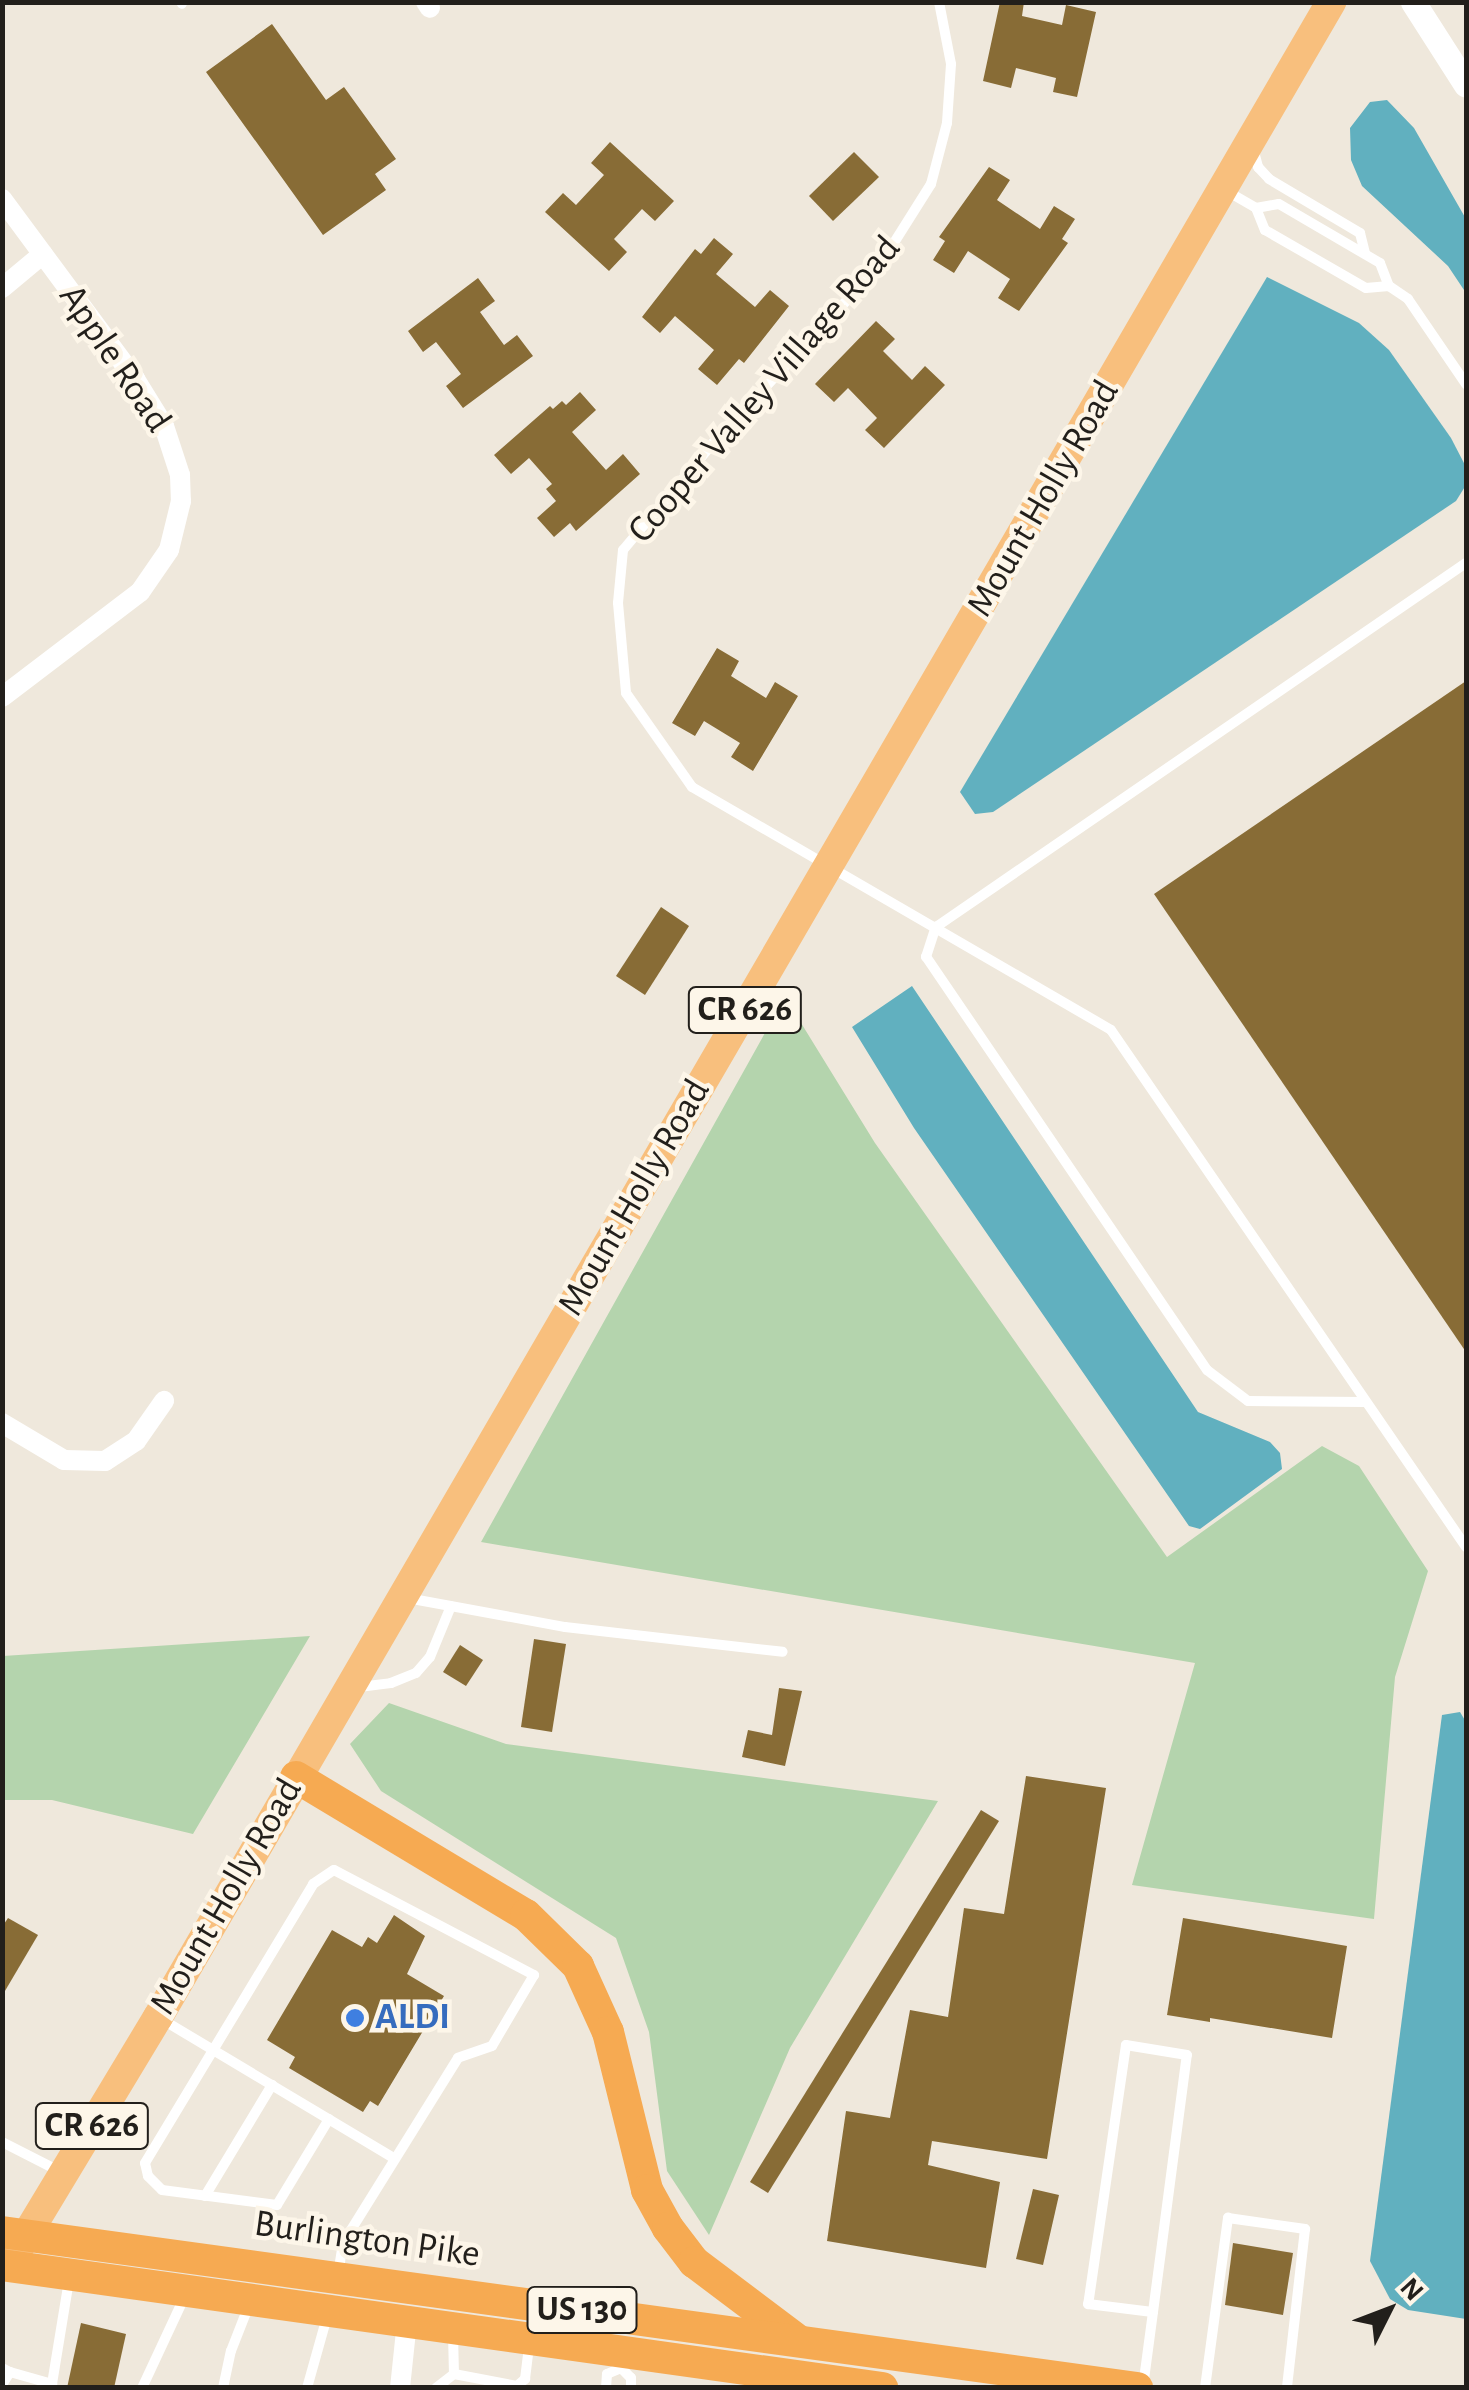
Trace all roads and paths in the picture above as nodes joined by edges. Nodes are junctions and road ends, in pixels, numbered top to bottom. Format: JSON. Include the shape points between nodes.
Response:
{"nodes":[{"id":1,"x":939,"y":2,"type":"edge"},
{"id":2,"x":1331,"y":2,"type":"edge"},
{"id":3,"x":1413,"y":2,"type":"edge"},
{"id":4,"x":1466,"y":84,"type":"edge"},
{"id":5,"x":1252,"y":144,"type":"junction"},
{"id":6,"x":1224,"y":190,"type":"junction"},
{"id":7,"x":2,"y":199,"type":"edge"},
{"id":8,"x":1256,"y":208,"type":"junction"},
{"id":9,"x":43,"y":254,"type":"junction"},
{"id":10,"x":1366,"y":254,"type":"junction"},
{"id":11,"x":1389,"y":286,"type":"junction"},
{"id":12,"x":2,"y":288,"type":"edge"},
{"id":13,"x":1466,"y":384,"type":"edge"},
{"id":14,"x":1466,"y":563,"type":"edge"},
{"id":15,"x":2,"y":697,"type":"edge"},
{"id":16,"x":829,"y":868,"type":"junction"},
{"id":17,"x":936,"y":927,"type":"junction"},
{"id":18,"x":164,"y":1401,"type":"dead end"},
{"id":19,"x":1365,"y":1402,"type":"junction"},
{"id":20,"x":2,"y":1423,"type":"edge"},
{"id":21,"x":1466,"y":1548,"type":"edge"},
{"id":22,"x":401,"y":1598,"type":"junction"},
{"id":23,"x":452,"y":1606,"type":"junction"},
{"id":24,"x":783,"y":1652,"type":"dead end"},
{"id":25,"x":348,"y":1688,"type":"junction"},
{"id":26,"x":296,"y":1777,"type":"junction"},
{"id":27,"x":158,"y":2016,"type":"junction"},
{"id":28,"x":213,"y":2050,"type":"junction"},
{"id":29,"x":272,"y":2085,"type":"junction"},
{"id":30,"x":329,"y":2120,"type":"junction"},
{"id":31,"x":2,"y":2142,"type":"edge"},
{"id":32,"x":394,"y":2158,"type":"junction"},
{"id":33,"x":64,"y":2174,"type":"junction"},
{"id":34,"x":205,"y":2196,"type":"junction"},
{"id":35,"x":15,"y":2234,"type":"edge"},
{"id":36,"x":4,"y":2268,"type":"edge"},
{"id":37,"x":70,"y":2274,"type":"junction"},
{"id":38,"x":337,"y":2276,"type":"junction"},
{"id":39,"x":187,"y":2291,"type":"junction"},
{"id":40,"x":252,"y":2300,"type":"junction"},
{"id":41,"x":329,"y":2310,"type":"junction"},
{"id":42,"x":1153,"y":2312,"type":"junction"},
{"id":43,"x":407,"y":2321,"type":"junction"},
{"id":44,"x":453,"y":2328,"type":"junction"},
{"id":45,"x":530,"y":2338,"type":"junction"},
{"id":46,"x":800,"y":2341,"type":"junction"},
{"id":47,"x":622,"y":2360,"type":"junction"},
{"id":48,"x":6,"y":2370,"type":"edge"},
{"id":49,"x":454,"y":2374,"type":"junction"},
{"id":50,"x":524,"y":2383,"type":"edge"},
{"id":51,"x":31,"y":2384,"type":"edge"},
{"id":52,"x":2,"y":2385,"type":"edge"},
{"id":53,"x":873,"y":2387,"type":"edge"},
{"id":54,"x":142,"y":2388,"type":"edge"},
{"id":55,"x":223,"y":2388,"type":"edge"},
{"id":56,"x":306,"y":2388,"type":"edge"},
{"id":57,"x":400,"y":2388,"type":"edge"},
{"id":58,"x":436,"y":2388,"type":"edge"},
{"id":59,"x":606,"y":2388,"type":"edge"},
{"id":60,"x":631,"y":2388,"type":"edge"},
{"id":61,"x":882,"y":2388,"type":"edge"},
{"id":62,"x":1140,"y":2388,"type":"edge"},
{"id":63,"x":1204,"y":2388,"type":"edge"},
{"id":64,"x":1288,"y":2388,"type":"edge"}],
"edges":[{"from":1,"to":16,"type":"lane","name":"Cooper Valley Village Road","via":[[951,64],[948,123],[931,184],[905,231],[624,550],[618,602],[626,693],[692,787]]},
{"from":2,"to":5,"type":"main road","name":"Mount Holly Road","number":"CR 626"},
{"from":3,"to":4,"type":"street"},
{"from":5,"to":6,"type":"main road","name":"Mount Holly Road","number":"CR 626"},
{"from":5,"to":10,"type":"lane","via":[[1269,179],[1360,233]]},
{"from":6,"to":8,"type":"lane"},
{"from":6,"to":16,"type":"main road","name":"Mount Holly Road","number":"CR 626"},
{"from":7,"to":9,"type":"street","name":"Apple Road"},
{"from":8,"to":10,"type":"lane","via":[[1279,204]]},
{"from":8,"to":11,"type":"lane","via":[[1264,230],[1366,288]]},
{"from":9,"to":12,"type":"street"},
{"from":9,"to":15,"type":"street","name":"Apple Road","via":[[164,426],[180,476],[180,501],[169,550],[140,592]]},
{"from":10,"to":11,"type":"lane","via":[[1380,263]]},
{"from":11,"to":13,"type":"lane","via":[[1408,299]]},
{"from":14,"to":17,"type":"lane"},
{"from":16,"to":17,"type":"lane","name":"Cooper Valley Village Road"},
{"from":16,"to":22,"type":"main road","name":"Mount Holly Road","number":"CR 626"},
{"from":17,"to":19,"type":"lane","name":"Cooper Valley Village Road","via":[[1110,1030]]},
{"from":17,"to":19,"type":"lane","via":[[926,957],[1207,1370],[1248,1401]]},
{"from":18,"to":20,"type":"street","via":[[136,1442],[105,1461],[64,1460]]},
{"from":19,"to":21,"type":"lane","name":"Cooper Valley Village Road"},
{"from":22,"to":23,"type":"lane"},
{"from":22,"to":25,"type":"main road","name":"Mount Holly Road","number":"CR 626"},
{"from":23,"to":24,"type":"lane"},
{"from":23,"to":25,"type":"lane","via":[[416,1673]]},
{"from":25,"to":26,"type":"main road","name":"Mount Holly Road","number":"CR 626"},
{"from":26,"to":27,"type":"main road","name":"Mount Holly Road","number":"CR 626"},
{"from":26,"to":46,"type":"highway","via":[[526,1915],[578,1966],[608,2032],[648,2190],[668,2228],[694,2262]]},
{"from":27,"to":28,"type":"lane"},
{"from":27,"to":33,"type":"main road","name":"Mount Holly Road","number":"CR 626"},
{"from":28,"to":29,"type":"lane"},
{"from":28,"to":32,"type":"lane","via":[[313,1884],[334,1870],[534,1975],[492,2046],[458,2058]]},
{"from":28,"to":34,"type":"lane","via":[[145,2164],[162,2190]]},
{"from":29,"to":30,"type":"lane"},
{"from":29,"to":34,"type":"lane"},
{"from":30,"to":32,"type":"lane"},
{"from":30,"to":34,"type":"lane","via":[[278,2205]]},
{"from":31,"to":33,"type":"lane"},
{"from":32,"to":38,"type":"lane","via":[[343,2243]]},
{"from":33,"to":35,"type":"main road","name":"Mount Holly Road","number":"CR 626"},
{"from":35,"to":36,"type":"main road","number":"CR 626"},
{"from":35,"to":38,"type":"highway","name":"Burlington Pike","number":"US 130"},
{"from":36,"to":37,"type":"highway","name":"Burlington Pike","number":"US 130"},
{"from":37,"to":39,"type":"highway","name":"Burlington Pike","number":"US 130"},
{"from":37,"to":51,"type":"lane","via":[[52,2384]]},
{"from":38,"to":46,"type":"highway","name":"Burlington Pike","number":"US 130"},
{"from":39,"to":40,"type":"highway","name":"Burlington Pike","number":"US 130"},
{"from":39,"to":54,"type":"lane"},
{"from":40,"to":41,"type":"highway","name":"Burlington Pike","number":"US 130"},
{"from":40,"to":55,"type":"lane"},
{"from":41,"to":43,"type":"highway","name":"Burlington Pike","number":"US 130"},
{"from":41,"to":56,"type":"lane"},
{"from":42,"to":42,"type":"lane","via":[[1187,2054],[1126,2045],[1088,2304]]},
{"from":42,"to":62,"type":"lane"},
{"from":43,"to":44,"type":"highway","name":"Burlington Pike","number":"US 130"},
{"from":43,"to":57,"type":"street"},
{"from":44,"to":45,"type":"highway","name":"Burlington Pike","number":"US 130"},
{"from":44,"to":49,"type":"lane"},
{"from":45,"to":47,"type":"highway","name":"Burlington Pike","number":"US 130"},
{"from":45,"to":50,"type":"lane"},
{"from":46,"to":62,"type":"highway","name":"Burlington Pike","number":"US 130"},
{"from":47,"to":53,"type":"highway","name":"Burlington Pike","number":"US 130"},
{"from":47,"to":59,"type":"lane","via":[[607,2374]]},
{"from":47,"to":60,"type":"lane"},
{"from":48,"to":51,"type":"lane"},
{"from":48,"to":52,"type":"lane"},
{"from":49,"to":50,"type":"lane"},
{"from":49,"to":58,"type":"lane"},
{"from":53,"to":61,"type":"highway","name":"Burlington Pike","number":"US 130"},
{"from":63,"to":64,"type":"lane","via":[[1228,2218],[1304,2230]]}]}
